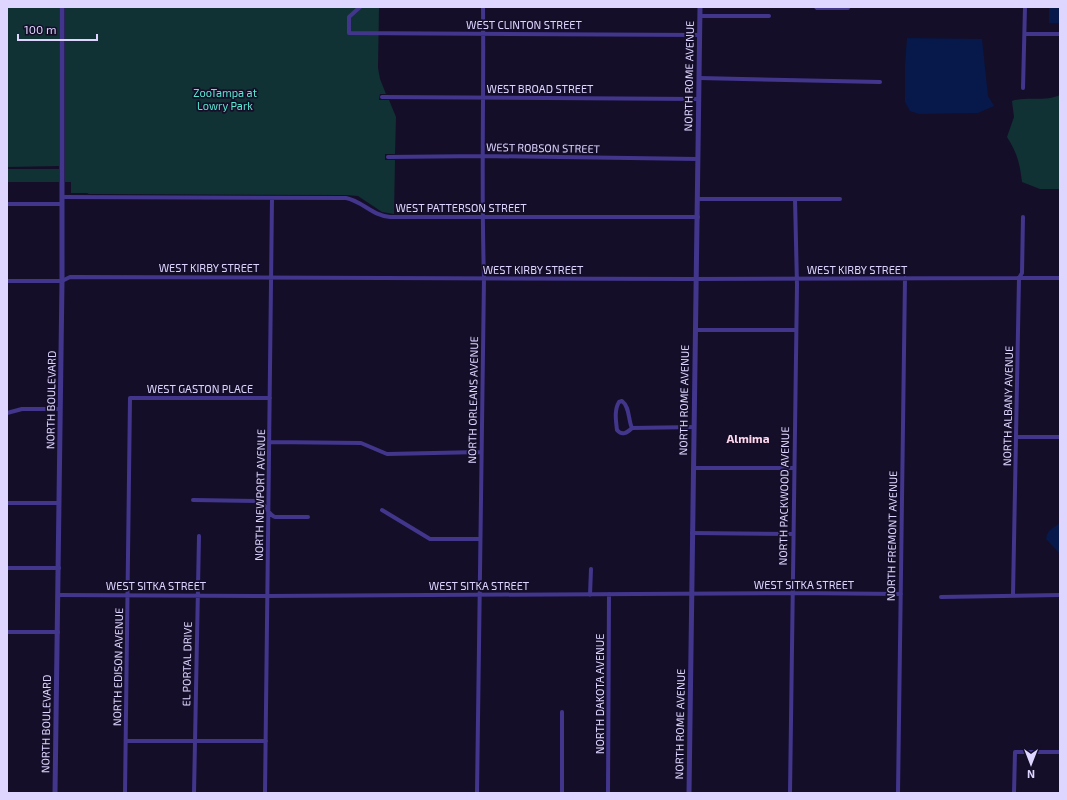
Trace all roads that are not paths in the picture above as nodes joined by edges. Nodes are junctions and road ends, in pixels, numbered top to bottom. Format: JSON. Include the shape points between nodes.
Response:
{"nodes":[{"id":1,"x":62,"y":7,"type":"edge"},
{"id":2,"x":360,"y":7,"type":"edge"},
{"id":3,"x":483,"y":7,"type":"edge"},
{"id":4,"x":700,"y":7,"type":"edge"},
{"id":5,"x":816,"y":7,"type":"edge"},
{"id":6,"x":1025,"y":7,"type":"edge"},
{"id":7,"x":848,"y":8,"type":"dead end"},
{"id":8,"x":700,"y":16,"type":"junction"},
{"id":9,"x":770,"y":16,"type":"dead end"},
{"id":10,"x":483,"y":34,"type":"junction"},
{"id":11,"x":1025,"y":34,"type":"junction"},
{"id":12,"x":1060,"y":34,"type":"edge"},
{"id":13,"x":700,"y":35,"type":"junction"},
{"id":14,"x":699,"y":78,"type":"junction"},
{"id":15,"x":880,"y":82,"type":"dead end"},
{"id":16,"x":1024,"y":88,"type":"dead end"},
{"id":17,"x":382,"y":97,"type":"dead end"},
{"id":18,"x":484,"y":97,"type":"junction"},
{"id":19,"x":698,"y":99,"type":"junction"},
{"id":20,"x":483,"y":156,"type":"junction"},
{"id":21,"x":388,"y":157,"type":"dead end"},
{"id":22,"x":698,"y":159,"type":"junction"},
{"id":23,"x":62,"y":197,"type":"junction"},
{"id":24,"x":272,"y":198,"type":"junction"},
{"id":25,"x":795,"y":199,"type":"junction"},
{"id":26,"x":840,"y":199,"type":"dead end"},
{"id":27,"x":698,"y":200,"type":"junction"},
{"id":28,"x":7,"y":204,"type":"edge"},
{"id":29,"x":62,"y":204,"type":"junction"},
{"id":30,"x":482,"y":217,"type":"junction"},
{"id":31,"x":698,"y":217,"type":"junction"},
{"id":32,"x":1023,"y":217,"type":"dead end"},
{"id":33,"x":1060,"y":274,"type":"edge"},
{"id":34,"x":271,"y":277,"type":"junction"},
{"id":35,"x":484,"y":278,"type":"junction"},
{"id":36,"x":905,"y":278,"type":"junction"},
{"id":37,"x":1019,"y":278,"type":"junction"},
{"id":38,"x":1060,"y":278,"type":"edge"},
{"id":39,"x":697,"y":279,"type":"junction"},
{"id":40,"x":796,"y":279,"type":"junction"},
{"id":41,"x":7,"y":281,"type":"edge"},
{"id":42,"x":62,"y":281,"type":"junction"},
{"id":43,"x":696,"y":330,"type":"junction"},
{"id":44,"x":796,"y":330,"type":"junction"},
{"id":45,"x":130,"y":398,"type":"joint"},
{"id":46,"x":270,"y":398,"type":"junction"},
{"id":47,"x":60,"y":409,"type":"junction"},
{"id":48,"x":7,"y":413,"type":"edge"},
{"id":49,"x":694,"y":427,"type":"junction"},
{"id":50,"x":632,"y":428,"type":"junction"},
{"id":51,"x":1017,"y":437,"type":"junction"},
{"id":52,"x":1060,"y":437,"type":"edge"},
{"id":53,"x":270,"y":442,"type":"junction"},
{"id":54,"x":481,"y":452,"type":"junction"},
{"id":55,"x":693,"y":468,"type":"junction"},
{"id":56,"x":794,"y":468,"type":"junction"},
{"id":57,"x":193,"y":500,"type":"dead end"},
{"id":58,"x":7,"y":503,"type":"edge"},
{"id":59,"x":59,"y":503,"type":"junction"},
{"id":60,"x":382,"y":510,"type":"dead end"},
{"id":61,"x":269,"y":513,"type":"junction"},
{"id":62,"x":308,"y":517,"type":"dead end"},
{"id":63,"x":692,"y":534,"type":"junction"},
{"id":64,"x":793,"y":534,"type":"junction"},
{"id":65,"x":199,"y":536,"type":"dead end"},
{"id":66,"x":480,"y":540,"type":"junction"},
{"id":67,"x":7,"y":568,"type":"edge"},
{"id":68,"x":59,"y":568,"type":"junction"},
{"id":69,"x":591,"y":568,"type":"dead end"},
{"id":70,"x":792,"y":593,"type":"junction"},
{"id":71,"x":128,"y":594,"type":"junction"},
{"id":72,"x":609,"y":594,"type":"junction"},
{"id":73,"x":692,"y":594,"type":"junction"},
{"id":74,"x":901,"y":594,"type":"junction"},
{"id":75,"x":58,"y":595,"type":"junction"},
{"id":76,"x":198,"y":595,"type":"junction"},
{"id":77,"x":590,"y":595,"type":"junction"},
{"id":78,"x":1060,"y":595,"type":"edge"},
{"id":79,"x":268,"y":596,"type":"junction"},
{"id":80,"x":480,"y":596,"type":"junction"},
{"id":81,"x":1013,"y":596,"type":"junction"},
{"id":82,"x":941,"y":597,"type":"dead end"},
{"id":83,"x":7,"y":632,"type":"edge"},
{"id":84,"x":58,"y":632,"type":"junction"},
{"id":85,"x":562,"y":712,"type":"dead end"},
{"id":86,"x":126,"y":741,"type":"junction"},
{"id":87,"x":195,"y":741,"type":"junction"},
{"id":88,"x":266,"y":741,"type":"junction"},
{"id":89,"x":1060,"y":752,"type":"edge"},
{"id":90,"x":55,"y":793,"type":"edge"},
{"id":91,"x":125,"y":793,"type":"edge"},
{"id":92,"x":194,"y":793,"type":"edge"},
{"id":93,"x":265,"y":793,"type":"edge"},
{"id":94,"x":477,"y":793,"type":"edge"},
{"id":95,"x":562,"y":793,"type":"edge"},
{"id":96,"x":608,"y":793,"type":"edge"},
{"id":97,"x":689,"y":793,"type":"edge"},
{"id":98,"x":790,"y":793,"type":"edge"},
{"id":99,"x":898,"y":793,"type":"edge"},
{"id":100,"x":1014,"y":793,"type":"edge"}],
"edges":[{"from":1,"to":23,"type":"street","name":"NORTH BOULEVARD"},
{"from":2,"to":10,"type":"street","name":"WEST CLINTON STREET","via":[[349,18],[349,33]]},
{"from":3,"to":10,"type":"street","name":"NORTH ORLEANS AVENUE"},
{"from":4,"to":8,"type":"street","name":"NORTH ROME AVENUE"},
{"from":5,"to":7,"type":"street"},
{"from":6,"to":11,"type":"street"},
{"from":8,"to":9,"type":"street"},
{"from":8,"to":13,"type":"street","name":"NORTH ROME AVENUE"},
{"from":10,"to":13,"type":"street","name":"WEST CLINTON STREET"},
{"from":10,"to":18,"type":"street","name":"NORTH ORLEANS AVENUE"},
{"from":11,"to":12,"type":"street"},
{"from":11,"to":16,"type":"street"},
{"from":13,"to":14,"type":"street","name":"NORTH ROME AVENUE"},
{"from":14,"to":15,"type":"street"},
{"from":14,"to":19,"type":"street","name":"NORTH ROME AVENUE"},
{"from":17,"to":18,"type":"street","name":"WEST BROAD STREET"},
{"from":18,"to":19,"type":"street","name":"WEST BROAD STREET"},
{"from":18,"to":20,"type":"street","name":"NORTH ORLEANS AVENUE"},
{"from":19,"to":22,"type":"street","name":"NORTH ROME AVENUE"},
{"from":20,"to":21,"type":"street","name":"WEST ROBSON STREET"},
{"from":20,"to":22,"type":"street","name":"WEST ROBSON STREET"},
{"from":20,"to":30,"type":"street","name":"NORTH ORLEANS AVENUE"},
{"from":22,"to":27,"type":"street","name":"NORTH ROME AVENUE"},
{"from":23,"to":24,"type":"street","name":"WEST PATTERSON STREET"},
{"from":23,"to":29,"type":"street","name":"NORTH BOULEVARD"},
{"from":24,"to":30,"type":"street","name":"WEST PATTERSON STREET","via":[[350,199],[385,217]]},
{"from":24,"to":34,"type":"street","name":"NORTH NEWPORT AVENUE"},
{"from":25,"to":26,"type":"street"},
{"from":25,"to":27,"type":"street"},
{"from":25,"to":40,"type":"street","name":"NORTH PACKWOOD AVENUE"},
{"from":27,"to":31,"type":"street","name":"NORTH ROME AVENUE"},
{"from":28,"to":29,"type":"street"},
{"from":29,"to":42,"type":"street","name":"NORTH BOULEVARD"},
{"from":30,"to":31,"type":"street","name":"WEST PATTERSON STREET"},
{"from":30,"to":35,"type":"street","name":"NORTH ORLEANS AVENUE"},
{"from":31,"to":39,"type":"street","name":"NORTH ROME AVENUE"},
{"from":32,"to":37,"type":"street","name":"NORTH ALBANY AVENUE","via":[[1022,273]]},
{"from":33,"to":38,"type":"street"},
{"from":34,"to":35,"type":"street","name":"WEST KIRBY STREET"},
{"from":34,"to":42,"type":"street","name":"WEST KIRBY STREET","via":[[70,277]]},
{"from":34,"to":46,"type":"street","name":"NORTH NEWPORT AVENUE"},
{"from":35,"to":39,"type":"street","name":"WEST KIRBY STREET"},
{"from":35,"to":54,"type":"street","name":"NORTH ORLEANS AVENUE"},
{"from":36,"to":37,"type":"street","name":"WEST KIRBY STREET"},
{"from":36,"to":40,"type":"street","name":"WEST KIRBY STREET"},
{"from":36,"to":74,"type":"street","name":"NORTH FREMONT AVENUE"},
{"from":37,"to":38,"type":"street","name":"WEST KIRBY STREET"},
{"from":37,"to":51,"type":"street","name":"NORTH ALBANY AVENUE"},
{"from":39,"to":40,"type":"street","name":"WEST KIRBY STREET"},
{"from":39,"to":43,"type":"street","name":"NORTH ROME AVENUE"},
{"from":40,"to":44,"type":"street","name":"NORTH PACKWOOD AVENUE"},
{"from":41,"to":42,"type":"street","name":"WEST KIRBY STREET"},
{"from":42,"to":47,"type":"street","name":"NORTH BOULEVARD"},
{"from":43,"to":44,"type":"street"},
{"from":43,"to":49,"type":"street","name":"NORTH ROME AVENUE"},
{"from":44,"to":56,"type":"street","name":"NORTH PACKWOOD AVENUE"},
{"from":45,"to":46,"type":"street","name":"WEST GASTON PLACE"},
{"from":45,"to":71,"type":"street","name":"NORTH EDISON AVENUE"},
{"from":46,"to":53,"type":"street","name":"NORTH NEWPORT AVENUE"},
{"from":47,"to":48,"type":"street"},
{"from":47,"to":59,"type":"street","name":"NORTH BOULEVARD"},
{"from":49,"to":50,"type":"street"},
{"from":49,"to":55,"type":"street","name":"NORTH ROME AVENUE"},
{"from":50,"to":50,"type":"street","via":[[626,433],[616,430],[616,409],[619,402],[622,401],[625,405]]},
{"from":51,"to":52,"type":"street"},
{"from":51,"to":81,"type":"street","name":"NORTH ALBANY AVENUE"},
{"from":53,"to":54,"type":"street","via":[[361,443],[387,454]]},
{"from":53,"to":61,"type":"street","name":"NORTH NEWPORT AVENUE"},
{"from":54,"to":66,"type":"street","name":"NORTH ORLEANS AVENUE"},
{"from":55,"to":56,"type":"street"},
{"from":55,"to":63,"type":"street","name":"NORTH ROME AVENUE"},
{"from":56,"to":64,"type":"street","name":"NORTH PACKWOOD AVENUE"},
{"from":57,"to":61,"type":"street","via":[[260,501]]},
{"from":58,"to":59,"type":"street"},
{"from":59,"to":68,"type":"street","name":"NORTH BOULEVARD"},
{"from":60,"to":66,"type":"street","via":[[430,539]]},
{"from":61,"to":62,"type":"street","via":[[275,517]]},
{"from":61,"to":79,"type":"street","name":"NORTH NEWPORT AVENUE"},
{"from":63,"to":64,"type":"street"},
{"from":63,"to":73,"type":"street","name":"NORTH ROME AVENUE"},
{"from":64,"to":70,"type":"street","name":"NORTH PACKWOOD AVENUE"},
{"from":65,"to":76,"type":"street","name":"EL PORTAL DRIVE"},
{"from":66,"to":80,"type":"street","name":"NORTH ORLEANS AVENUE"},
{"from":67,"to":68,"type":"street"},
{"from":68,"to":75,"type":"street","name":"NORTH BOULEVARD"},
{"from":69,"to":77,"type":"street"},
{"from":70,"to":73,"type":"street","name":"WEST SITKA STREET"},
{"from":70,"to":74,"type":"street","name":"WEST SITKA STREET"},
{"from":70,"to":98,"type":"street","name":"NORTH PACKWOOD AVENUE"},
{"from":71,"to":75,"type":"street","name":"WEST SITKA STREET"},
{"from":71,"to":76,"type":"street","name":"WEST SITKA STREET"},
{"from":71,"to":86,"type":"street","name":"NORTH EDISON AVENUE"},
{"from":72,"to":73,"type":"street","name":"WEST SITKA STREET"},
{"from":72,"to":77,"type":"street","name":"WEST SITKA STREET"},
{"from":72,"to":96,"type":"street","name":"NORTH DAKOTA AVENUE"},
{"from":73,"to":97,"type":"street","name":"NORTH ROME AVENUE"},
{"from":74,"to":99,"type":"street","name":"NORTH FREMONT AVENUE"},
{"from":75,"to":84,"type":"street","name":"NORTH BOULEVARD"},
{"from":76,"to":79,"type":"street","name":"WEST SITKA STREET"},
{"from":76,"to":87,"type":"street","name":"EL PORTAL DRIVE"},
{"from":77,"to":80,"type":"street","name":"WEST SITKA STREET"},
{"from":78,"to":81,"type":"street"},
{"from":79,"to":80,"type":"street","name":"WEST SITKA STREET"},
{"from":79,"to":88,"type":"street","name":"NORTH NEWPORT AVENUE"},
{"from":80,"to":94,"type":"street","name":"NORTH ORLEANS AVENUE"},
{"from":81,"to":82,"type":"street"},
{"from":83,"to":84,"type":"street"},
{"from":84,"to":90,"type":"street","name":"NORTH BOULEVARD"},
{"from":85,"to":95,"type":"street"},
{"from":86,"to":87,"type":"street"},
{"from":86,"to":91,"type":"street","name":"NORTH EDISON AVENUE"},
{"from":87,"to":88,"type":"street"},
{"from":87,"to":92,"type":"street","name":"EL PORTAL DRIVE"},
{"from":88,"to":93,"type":"street","name":"NORTH NEWPORT AVENUE"},
{"from":89,"to":100,"type":"street","via":[[1015,752]]}]}
